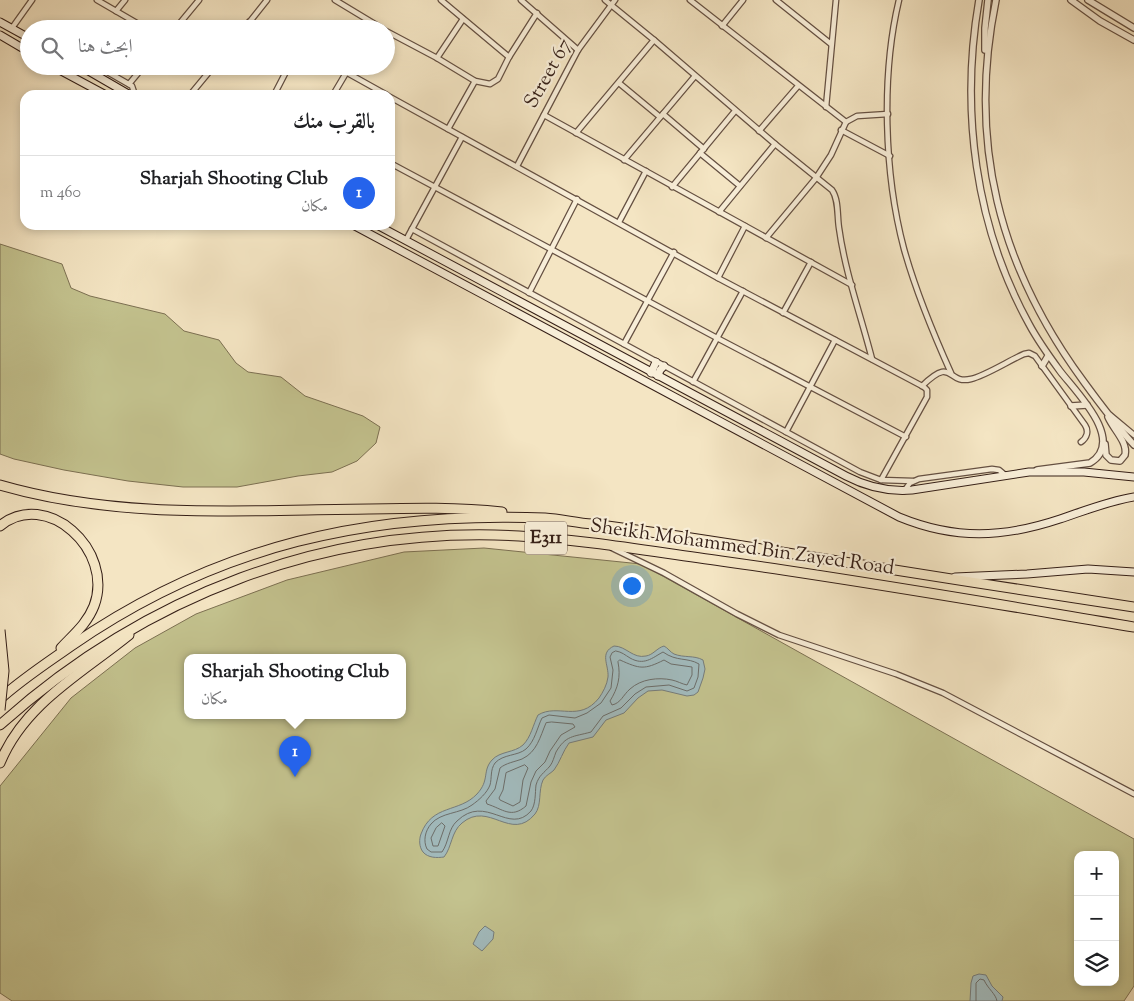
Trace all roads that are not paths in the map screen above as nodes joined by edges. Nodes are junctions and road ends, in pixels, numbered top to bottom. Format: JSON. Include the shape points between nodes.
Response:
{"nodes":[{"id":1,"x":32,"y":0,"type":"edge"},
{"id":2,"x":97,"y":0,"type":"edge"},
{"id":3,"x":125,"y":0,"type":"edge"},
{"id":4,"x":199,"y":0,"type":"edge"},
{"id":5,"x":267,"y":0,"type":"edge"},
{"id":6,"x":335,"y":0,"type":"edge"},
{"id":7,"x":441,"y":0,"type":"edge"},
{"id":8,"x":521,"y":0,"type":"edge"},
{"id":9,"x":605,"y":0,"type":"edge"},
{"id":10,"x":615,"y":0,"type":"edge"},
{"id":11,"x":690,"y":0,"type":"edge"},
{"id":12,"x":743,"y":0,"type":"edge"},
{"id":13,"x":776,"y":0,"type":"edge"},
{"id":14,"x":836,"y":0,"type":"edge"},
{"id":15,"x":899,"y":0,"type":"edge"},
{"id":16,"x":980,"y":0,"type":"edge"},
{"id":17,"x":988,"y":0,"type":"edge"},
{"id":18,"x":996,"y":0,"type":"edge"},
{"id":19,"x":1071,"y":0,"type":"edge"},
{"id":20,"x":1088,"y":0,"type":"edge"},
{"id":21,"x":342,"y":2,"type":"edge"},
{"id":22,"x":611,"y":5,"type":"junction"},
{"id":23,"x":116,"y":11,"type":"junction"},
{"id":24,"x":537,"y":13,"type":"junction"},
{"id":25,"x":463,"y":19,"type":"junction"},
{"id":26,"x":132,"y":20,"type":"edge"},
{"id":27,"x":182,"y":20,"type":"edge"},
{"id":28,"x":251,"y":20,"type":"edge"},
{"id":29,"x":369,"y":20,"type":"edge"},
{"id":30,"x":0,"y":22,"type":"edge"},
{"id":31,"x":722,"y":26,"type":"junction"},
{"id":32,"x":12,"y":28,"type":"junction"},
{"id":33,"x":1134,"y":28,"type":"edge"},
{"id":34,"x":20,"y":33,"type":"edge"},
{"id":35,"x":0,"y":35,"type":"edge"},
{"id":36,"x":395,"y":36,"type":"edge"},
{"id":37,"x":654,"y":40,"type":"junction"},
{"id":38,"x":1134,"y":40,"type":"edge"},
{"id":39,"x":832,"y":44,"type":"junction"},
{"id":40,"x":20,"y":47,"type":"edge"},
{"id":41,"x":578,"y":50,"type":"junction"},
{"id":42,"x":509,"y":57,"type":"junction"},
{"id":43,"x":437,"y":58,"type":"junction"},
{"id":44,"x":987,"y":62,"type":"junction"},
{"id":45,"x":69,"y":75,"type":"edge"},
{"id":46,"x":96,"y":75,"type":"edge"},
{"id":47,"x":113,"y":75,"type":"edge"},
{"id":48,"x":136,"y":75,"type":"edge"},
{"id":49,"x":207,"y":75,"type":"edge"},
{"id":50,"x":285,"y":75,"type":"edge"},
{"id":51,"x":345,"y":75,"type":"edge"},
{"id":52,"x":350,"y":75,"type":"edge"},
{"id":53,"x":695,"y":76,"type":"junction"},
{"id":54,"x":476,"y":81,"type":"junction"},
{"id":55,"x":619,"y":83,"type":"junction"},
{"id":56,"x":129,"y":84,"type":"junction"},
{"id":57,"x":798,"y":86,"type":"junction"},
{"id":58,"x":97,"y":90,"type":"edge"},
{"id":59,"x":121,"y":90,"type":"edge"},
{"id":60,"x":134,"y":90,"type":"edge"},
{"id":61,"x":194,"y":90,"type":"edge"},
{"id":62,"x":277,"y":90,"type":"edge"},
{"id":63,"x":336,"y":90,"type":"edge"},
{"id":64,"x":377,"y":90,"type":"edge"},
{"id":65,"x":395,"y":100,"type":"edge"},
{"id":66,"x":826,"y":107,"type":"junction"},
{"id":67,"x":735,"y":111,"type":"junction"},
{"id":68,"x":888,"y":114,"type":"junction"},
{"id":69,"x":544,"y":115,"type":"junction"},
{"id":70,"x":662,"y":116,"type":"junction"},
{"id":71,"x":846,"y":122,"type":"junction"},
{"id":72,"x":448,"y":128,"type":"junction"},
{"id":73,"x":841,"y":130,"type":"junction"},
{"id":74,"x":759,"y":131,"type":"junction"},
{"id":75,"x":576,"y":133,"type":"junction"},
{"id":76,"x":462,"y":136,"type":"junction"},
{"id":77,"x":775,"y":144,"type":"junction"},
{"id":78,"x":704,"y":149,"type":"junction"},
{"id":79,"x":700,"y":154,"type":"junction"},
{"id":80,"x":890,"y":156,"type":"junction"},
{"id":81,"x":624,"y":160,"type":"junction"},
{"id":82,"x":395,"y":165,"type":"edge"},
{"id":83,"x":517,"y":166,"type":"junction"},
{"id":84,"x":646,"y":171,"type":"junction"},
{"id":85,"x":816,"y":178,"type":"junction"},
{"id":86,"x":435,"y":186,"type":"junction"},
{"id":87,"x":740,"y":186,"type":"junction"},
{"id":88,"x":672,"y":187,"type":"junction"},
{"id":89,"x":577,"y":200,"type":"junction"},
{"id":90,"x":720,"y":212,"type":"junction"},
{"id":91,"x":619,"y":222,"type":"junction"},
{"id":92,"x":745,"y":226,"type":"junction"},
{"id":93,"x":412,"y":229,"type":"junction"},
{"id":94,"x":362,"y":230,"type":"edge"},
{"id":95,"x":387,"y":230,"type":"edge"},
{"id":96,"x":766,"y":238,"type":"junction"},
{"id":97,"x":406,"y":240,"type":"junction"},
{"id":98,"x":552,"y":249,"type":"junction"},
{"id":99,"x":674,"y":252,"type":"junction"},
{"id":100,"x":811,"y":262,"type":"junction"},
{"id":101,"x":718,"y":278,"type":"junction"},
{"id":102,"x":852,"y":285,"type":"junction"},
{"id":103,"x":743,"y":291,"type":"junction"},
{"id":104,"x":529,"y":293,"type":"junction"},
{"id":105,"x":648,"y":301,"type":"junction"},
{"id":106,"x":783,"y":313,"type":"junction"},
{"id":107,"x":717,"y":338,"type":"junction"},
{"id":108,"x":836,"y":340,"type":"junction"},
{"id":109,"x":624,"y":344,"type":"junction"},
{"id":110,"x":1048,"y":356,"type":"junction"},
{"id":111,"x":872,"y":359,"type":"junction"},
{"id":112,"x":656,"y":362,"type":"junction"},
{"id":113,"x":664,"y":366,"type":"junction"},
{"id":114,"x":1042,"y":366,"type":"junction"},
{"id":115,"x":951,"y":373,"type":"junction"},
{"id":116,"x":654,"y":374,"type":"junction"},
{"id":117,"x":693,"y":382,"type":"junction"},
{"id":118,"x":922,"y":386,"type":"junction"},
{"id":119,"x":811,"y":387,"type":"junction"},
{"id":120,"x":1087,"y":405,"type":"junction"},
{"id":121,"x":1070,"y":406,"type":"junction"},
{"id":122,"x":1107,"y":414,"type":"junction"},
{"id":123,"x":786,"y":432,"type":"junction"},
{"id":124,"x":1134,"y":435,"type":"edge"},
{"id":125,"x":906,"y":437,"type":"junction"},
{"id":126,"x":1103,"y":438,"type":"junction"},
{"id":127,"x":1081,"y":442,"type":"dead end"},
{"id":128,"x":1134,"y":445,"type":"edge"},
{"id":129,"x":1029,"y":472,"type":"junction"},
{"id":130,"x":1005,"y":475,"type":"junction"},
{"id":131,"x":1134,"y":477,"type":"edge"},
{"id":132,"x":881,"y":480,"type":"junction"},
{"id":133,"x":913,"y":481,"type":"junction"},
{"id":134,"x":0,"y":485,"type":"edge"},
{"id":135,"x":904,"y":491,"type":"junction"},
{"id":136,"x":1134,"y":497,"type":"edge"},
{"id":137,"x":549,"y":518,"type":"junction"},
{"id":138,"x":0,"y":526,"type":"edge"},
{"id":139,"x":606,"y":546,"type":"junction"},
{"id":140,"x":1134,"y":572,"type":"edge"},
{"id":141,"x":947,"y":578,"type":"junction"},
{"id":142,"x":1134,"y":607,"type":"edge"},
{"id":143,"x":150,"y":617,"type":"junction"},
{"id":144,"x":1134,"y":627,"type":"edge"},
{"id":145,"x":0,"y":630,"type":"edge"},
{"id":146,"x":44,"y":664,"type":"junction"},
{"id":147,"x":0,"y":699,"type":"edge"},
{"id":148,"x":0,"y":710,"type":"edge"},
{"id":149,"x":0,"y":725,"type":"edge"},
{"id":150,"x":0,"y":763,"type":"edge"},
{"id":151,"x":1134,"y":794,"type":"edge"}],
"edges":[{"from":1,"to":32,"type":"street"},
{"from":2,"to":23,"type":"street"},
{"from":3,"to":23,"type":"street"},
{"from":4,"to":27,"type":"street"},
{"from":5,"to":28,"type":"street"},
{"from":6,"to":21,"type":"street"},
{"from":7,"to":25,"type":"street"},
{"from":8,"to":24,"type":"street"},
{"from":9,"to":22,"type":"street"},
{"from":10,"to":22,"type":"street","name":"Street 67"},
{"from":11,"to":31,"type":"street"},
{"from":12,"to":31,"type":"street"},
{"from":13,"to":39,"type":"street"},
{"from":14,"to":39,"type":"street"},
{"from":15,"to":68,"type":"street","via":[[889,61]]},
{"from":16,"to":110,"type":"street","via":[[974,41],[972,100],[980,191],[1008,282]]},
{"from":17,"to":44,"type":"street","via":[[985,28]]},
{"from":18,"to":44,"type":"street"},
{"from":19,"to":38,"type":"street"},
{"from":20,"to":33,"type":"street"},
{"from":21,"to":29,"type":"street"},
{"from":22,"to":37,"type":"street"},
{"from":22,"to":41,"type":"street","name":"Street 67"},
{"from":23,"to":26,"type":"street"},
{"from":24,"to":41,"type":"street"},
{"from":24,"to":42,"type":"street"},
{"from":25,"to":42,"type":"street"},
{"from":25,"to":43,"type":"street"},
{"from":30,"to":32,"type":"main road"},
{"from":31,"to":57,"type":"street"},
{"from":32,"to":34,"type":"main road"},
{"from":35,"to":40,"type":"main road"},
{"from":36,"to":43,"type":"street"},
{"from":37,"to":53,"type":"street"},
{"from":37,"to":55,"type":"street"},
{"from":39,"to":66,"type":"street"},
{"from":41,"to":69,"type":"street","name":"Street 67"},
{"from":42,"to":54,"type":"street","via":[[496,82]]},
{"from":43,"to":54,"type":"street"},
{"from":44,"to":122,"type":"street","via":[[985,119],[989,159],[1011,249],[1023,280],[1054,338]]},
{"from":45,"to":58,"type":"main road"},
{"from":46,"to":59,"type":"main road"},
{"from":47,"to":56,"type":"street"},
{"from":48,"to":56,"type":"street"},
{"from":49,"to":61,"type":"street"},
{"from":50,"to":62,"type":"street"},
{"from":51,"to":63,"type":"street"},
{"from":52,"to":64,"type":"street"},
{"from":53,"to":67,"type":"street"},
{"from":53,"to":70,"type":"street"},
{"from":54,"to":72,"type":"street"},
{"from":55,"to":70,"type":"street"},
{"from":55,"to":75,"type":"street"},
{"from":56,"to":60,"type":"street"},
{"from":57,"to":66,"type":"street"},
{"from":57,"to":74,"type":"street"},
{"from":65,"to":72,"type":"street"},
{"from":66,"to":71,"type":"street"},
{"from":67,"to":74,"type":"street"},
{"from":67,"to":78,"type":"street"},
{"from":68,"to":71,"type":"street","via":[[857,116]]},
{"from":68,"to":80,"type":"street"},
{"from":69,"to":75,"type":"street"},
{"from":69,"to":83,"type":"street","name":"Street 67"},
{"from":70,"to":78,"type":"street"},
{"from":70,"to":81,"type":"street"},
{"from":71,"to":73,"type":"street"},
{"from":72,"to":76,"type":"street"},
{"from":73,"to":80,"type":"street"},
{"from":73,"to":85,"type":"street"},
{"from":74,"to":77,"type":"street"},
{"from":75,"to":81,"type":"street"},
{"from":76,"to":83,"type":"street"},
{"from":76,"to":86,"type":"street"},
{"from":77,"to":85,"type":"street"},
{"from":77,"to":87,"type":"street"},
{"from":78,"to":79,"type":"street"},
{"from":79,"to":87,"type":"street"},
{"from":79,"to":88,"type":"street"},
{"from":80,"to":115,"type":"street","via":[[895,205],[906,257],[926,316]]},
{"from":81,"to":84,"type":"street"},
{"from":82,"to":86,"type":"street"},
{"from":83,"to":89,"type":"street"},
{"from":84,"to":88,"type":"street"},
{"from":84,"to":91,"type":"street"},
{"from":85,"to":96,"type":"street"},
{"from":85,"to":102,"type":"street","via":[[834,193]]},
{"from":86,"to":93,"type":"street"},
{"from":86,"to":98,"type":"street"},
{"from":87,"to":90,"type":"street"},
{"from":88,"to":90,"type":"street"},
{"from":89,"to":91,"type":"street"},
{"from":89,"to":98,"type":"street"},
{"from":90,"to":92,"type":"street"},
{"from":91,"to":99,"type":"street"},
{"from":92,"to":96,"type":"street"},
{"from":92,"to":101,"type":"street"},
{"from":93,"to":97,"type":"street"},
{"from":93,"to":104,"type":"street"},
{"from":94,"to":136,"type":"main road","via":[[916,524],[969,535],[1006,533]]},
{"from":95,"to":97,"type":"main road"},
{"from":96,"to":100,"type":"street"},
{"from":97,"to":116,"type":"main road"},
{"from":98,"to":104,"type":"street"},
{"from":98,"to":105,"type":"street"},
{"from":99,"to":101,"type":"street"},
{"from":99,"to":105,"type":"street"},
{"from":100,"to":102,"type":"street"},
{"from":100,"to":106,"type":"street"},
{"from":101,"to":103,"type":"street"},
{"from":102,"to":111,"type":"street"},
{"from":103,"to":106,"type":"street"},
{"from":103,"to":107,"type":"street"},
{"from":104,"to":109,"type":"street"},
{"from":105,"to":107,"type":"street"},
{"from":105,"to":109,"type":"street"},
{"from":106,"to":108,"type":"street"},
{"from":107,"to":117,"type":"street"},
{"from":107,"to":119,"type":"street"},
{"from":108,"to":111,"type":"street"},
{"from":108,"to":119,"type":"street"},
{"from":109,"to":112,"type":"street"},
{"from":110,"to":114,"type":"street"},
{"from":110,"to":120,"type":"street"},
{"from":111,"to":118,"type":"street"},
{"from":112,"to":113,"type":"street"},
{"from":112,"to":116,"type":"main road"},
{"from":113,"to":116,"type":"main road"},
{"from":113,"to":117,"type":"street"},
{"from":114,"to":115,"type":"street","via":[[1034,355],[1027,353],[970,379]]},
{"from":114,"to":121,"type":"street"},
{"from":115,"to":118,"type":"street","via":[[938,372]]},
{"from":116,"to":135,"type":"main road","via":[[854,480],[878,488]]},
{"from":117,"to":123,"type":"street"},
{"from":118,"to":125,"type":"street","via":[[927,390],[927,397]]},
{"from":119,"to":123,"type":"street"},
{"from":119,"to":125,"type":"street"},
{"from":120,"to":121,"type":"street"},
{"from":120,"to":126,"type":"street"},
{"from":121,"to":127,"type":"street","via":[[1086,427],[1086,436]]},
{"from":122,"to":124,"type":"street"},
{"from":122,"to":126,"type":"street","via":[[1126,448],[1122,459],[1115,462],[1109,459]]},
{"from":122,"to":128,"type":"street"},
{"from":123,"to":132,"type":"street"},
{"from":125,"to":132,"type":"street"},
{"from":126,"to":129,"type":"street","via":[[1101,452],[1090,463]]},
{"from":129,"to":130,"type":"main road"},
{"from":129,"to":131,"type":"main road","via":[[1084,472]]},
{"from":130,"to":133,"type":"street","via":[[992,469]]},
{"from":130,"to":135,"type":"main road"},
{"from":132,"to":133,"type":"street"},
{"from":133,"to":135,"type":"street"},
{"from":134,"to":137,"type":"highway","via":[[73,502],[146,510],[441,508]]},
{"from":137,"to":141,"type":"highway","name":"Sheikh Mohammed Bin Zayed Road","number":"E311"},
{"from":137,"to":146,"type":"highway","name":"Sheikh Mohammed Bin Zayed Road","number":"E311","via":[[416,520],[364,527],[287,544],[220,566],[163,591],[94,630]]},
{"from":138,"to":146,"type":"highway","via":[[12,518],[26,515],[59,522],[85,544],[96,567],[97,595],[92,612],[81,628]]},
{"from":139,"to":143,"type":"highway","name":"Sheikh Mohammed Bin Zayed Road","number":"E311","via":[[492,535],[437,536],[383,542],[329,551],[268,568]]},
{"from":139,"to":144,"type":"highway","name":"Sheikh Mohammed Bin Zayed Road","number":"E311","via":[[820,575]]},
{"from":139,"to":151,"type":"street","via":[[664,573],[779,635],[896,674],[943,694]]},
{"from":140,"to":141,"type":"main road","via":[[1088,569]]},
{"from":141,"to":142,"type":"highway","name":"Sheikh Mohammed Bin Zayed Road","number":"E311"},
{"from":143,"to":149,"type":"highway","name":"Sheikh Mohammed Bin Zayed Road","number":"E311","via":[[81,660]]},
{"from":143,"to":150,"type":"highway","via":[[42,703],[20,729]]},
{"from":145,"to":148,"type":"highway","bridge":true,"via":[[4,671]]},
{"from":146,"to":147,"type":"highway","name":"Sheikh Mohammed Bin Zayed Road","number":"E311"}]}
